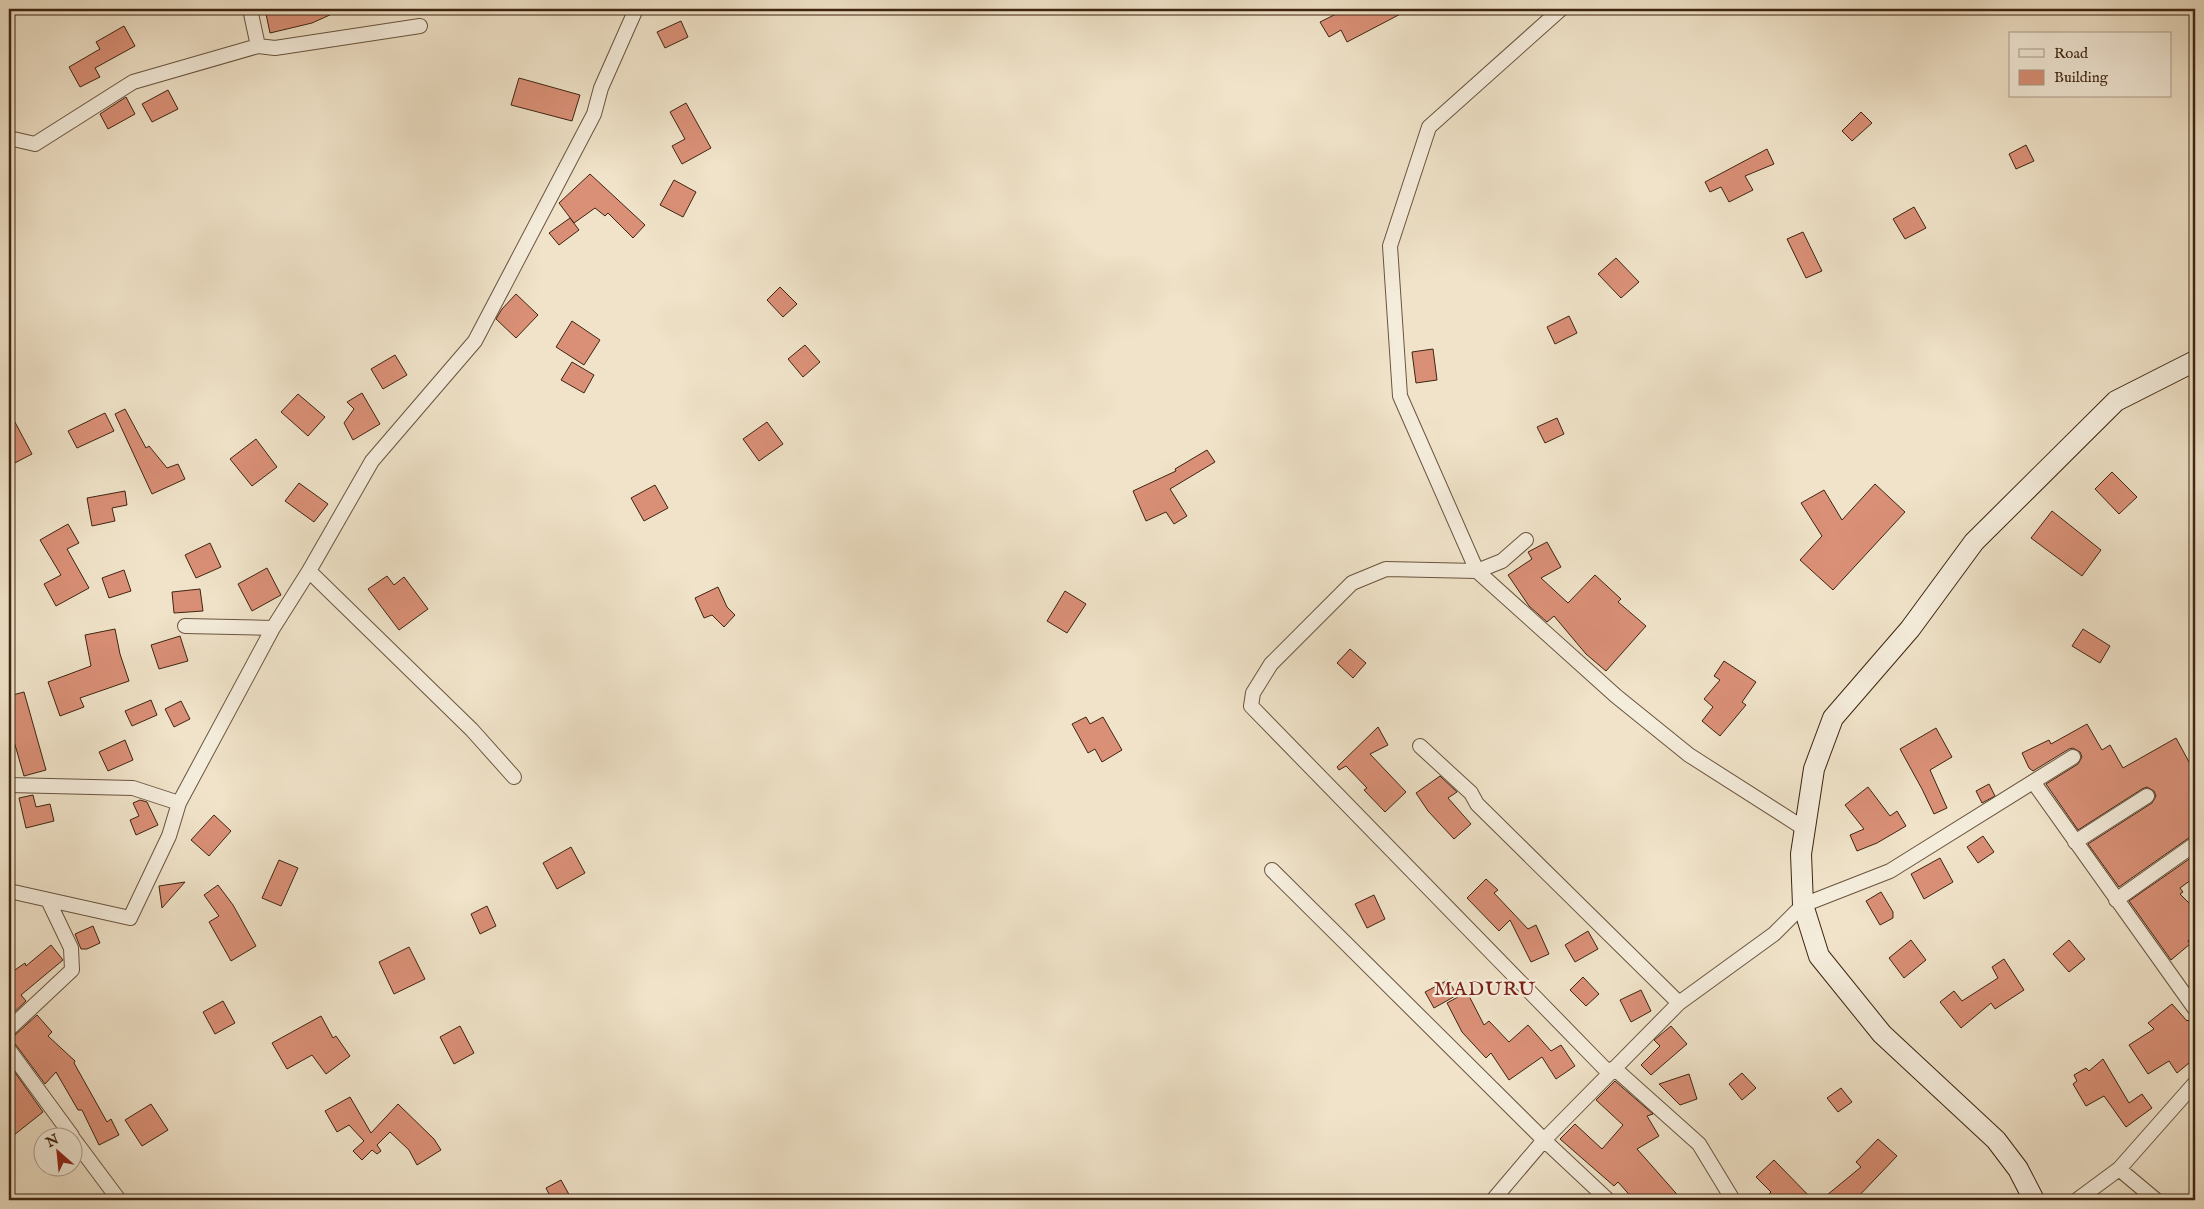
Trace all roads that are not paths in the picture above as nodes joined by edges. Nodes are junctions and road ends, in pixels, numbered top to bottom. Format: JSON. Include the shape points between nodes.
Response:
{"nodes":[{"id":1,"x":250,"y":9,"type":"edge"},
{"id":2,"x":636,"y":9,"type":"edge"},
{"id":3,"x":1561,"y":9,"type":"edge"},
{"id":4,"x":420,"y":26,"type":"dead end"},
{"id":5,"x":258,"y":46,"type":"junction"},
{"id":6,"x":9,"y":138,"type":"edge"},
{"id":7,"x":2195,"y":361,"type":"edge"},
{"id":8,"x":1526,"y":540,"type":"dead end"},
{"id":9,"x":309,"y":571,"type":"junction"},
{"id":10,"x":1477,"y":571,"type":"junction"},
{"id":11,"x":185,"y":626,"type":"dead end"},
{"id":12,"x":273,"y":628,"type":"junction"},
{"id":13,"x":1420,"y":746,"type":"dead end"},
{"id":14,"x":2073,"y":757,"type":"dead end"},
{"id":15,"x":514,"y":778,"type":"dead end"},
{"id":16,"x":2034,"y":782,"type":"junction"},
{"id":17,"x":9,"y":785,"type":"edge"},
{"id":18,"x":2147,"y":796,"type":"dead end"},
{"id":19,"x":179,"y":802,"type":"junction"},
{"id":20,"x":1805,"y":829,"type":"junction"},
{"id":21,"x":2075,"y":842,"type":"junction"},
{"id":22,"x":2195,"y":844,"type":"edge"},
{"id":23,"x":1272,"y":870,"type":"dead end"},
{"id":24,"x":9,"y":891,"type":"edge"},
{"id":25,"x":48,"y":900,"type":"junction"},
{"id":26,"x":2116,"y":900,"type":"junction"},
{"id":27,"x":1803,"y":905,"type":"junction"},
{"id":28,"x":1680,"y":1003,"type":"junction"},
{"id":29,"x":2195,"y":1009,"type":"edge"},
{"id":30,"x":9,"y":1029,"type":"edge"},
{"id":31,"x":9,"y":1050,"type":"edge"},
{"id":32,"x":1612,"y":1071,"type":"junction"},
{"id":33,"x":2195,"y":1083,"type":"edge"},
{"id":34,"x":64,"y":1126,"type":"edge"},
{"id":35,"x":1544,"y":1140,"type":"junction"},
{"id":36,"x":82,"y":1150,"type":"edge"},
{"id":37,"x":2119,"y":1169,"type":"junction"},
{"id":38,"x":119,"y":1200,"type":"edge"},
{"id":39,"x":1493,"y":1200,"type":"edge"},
{"id":40,"x":1608,"y":1200,"type":"edge"},
{"id":41,"x":1733,"y":1200,"type":"edge"},
{"id":42,"x":2034,"y":1200,"type":"edge"},
{"id":43,"x":2077,"y":1200,"type":"edge"},
{"id":44,"x":2156,"y":1200,"type":"edge"}],
"edges":[{"from":1,"to":5,"type":"street"},
{"from":2,"to":9,"type":"street","via":[[601,88],[594,114],[475,341],[372,461]]},
{"from":3,"to":10,"type":"street","via":[[1429,127],[1390,246],[1400,396]]},
{"from":4,"to":5,"type":"street","via":[[274,48]]},
{"from":5,"to":6,"type":"street","via":[[133,82],[35,144]]},
{"from":7,"to":20,"type":"main road","via":[[2116,401],[1974,542],[1910,629],[1833,718],[1814,769]]},
{"from":8,"to":10,"type":"street","via":[[1502,561]]},
{"from":9,"to":12,"type":"street"},
{"from":9,"to":15,"type":"street","via":[[472,730]]},
{"from":10,"to":20,"type":"street","via":[[1616,696],[1689,755]]},
{"from":10,"to":32,"type":"street","via":[[1386,570],[1352,583],[1271,664],[1253,692],[1251,706]]},
{"from":11,"to":12,"type":"street"},
{"from":12,"to":19,"type":"street"},
{"from":13,"to":28,"type":"street"},
{"from":14,"to":16,"type":"street"},
{"from":16,"to":21,"type":"street"},
{"from":16,"to":27,"type":"street","via":[[1890,871]]},
{"from":17,"to":19,"type":"street","via":[[133,788]]},
{"from":18,"to":21,"type":"street"},
{"from":19,"to":25,"type":"street","via":[[169,836],[130,918]]},
{"from":20,"to":27,"type":"main road","via":[[1801,854]]},
{"from":21,"to":26,"type":"street"},
{"from":22,"to":26,"type":"street"},
{"from":23,"to":35,"type":"street"},
{"from":24,"to":25,"type":"street"},
{"from":25,"to":30,"type":"street","via":[[71,948],[72,970]]},
{"from":26,"to":29,"type":"street"},
{"from":27,"to":28,"type":"street","via":[[1774,934]]},
{"from":27,"to":42,"type":"main road","via":[[1819,956],[1882,1034],[1996,1140],[2018,1169]]},
{"from":28,"to":32,"type":"street"},
{"from":31,"to":34,"type":"street"},
{"from":32,"to":35,"type":"street"},
{"from":32,"to":41,"type":"street","via":[[1699,1144]]},
{"from":33,"to":37,"type":"street"},
{"from":35,"to":39,"type":"street"},
{"from":35,"to":40,"type":"street"},
{"from":36,"to":38,"type":"street"},
{"from":37,"to":43,"type":"street"},
{"from":37,"to":44,"type":"street"}]}
